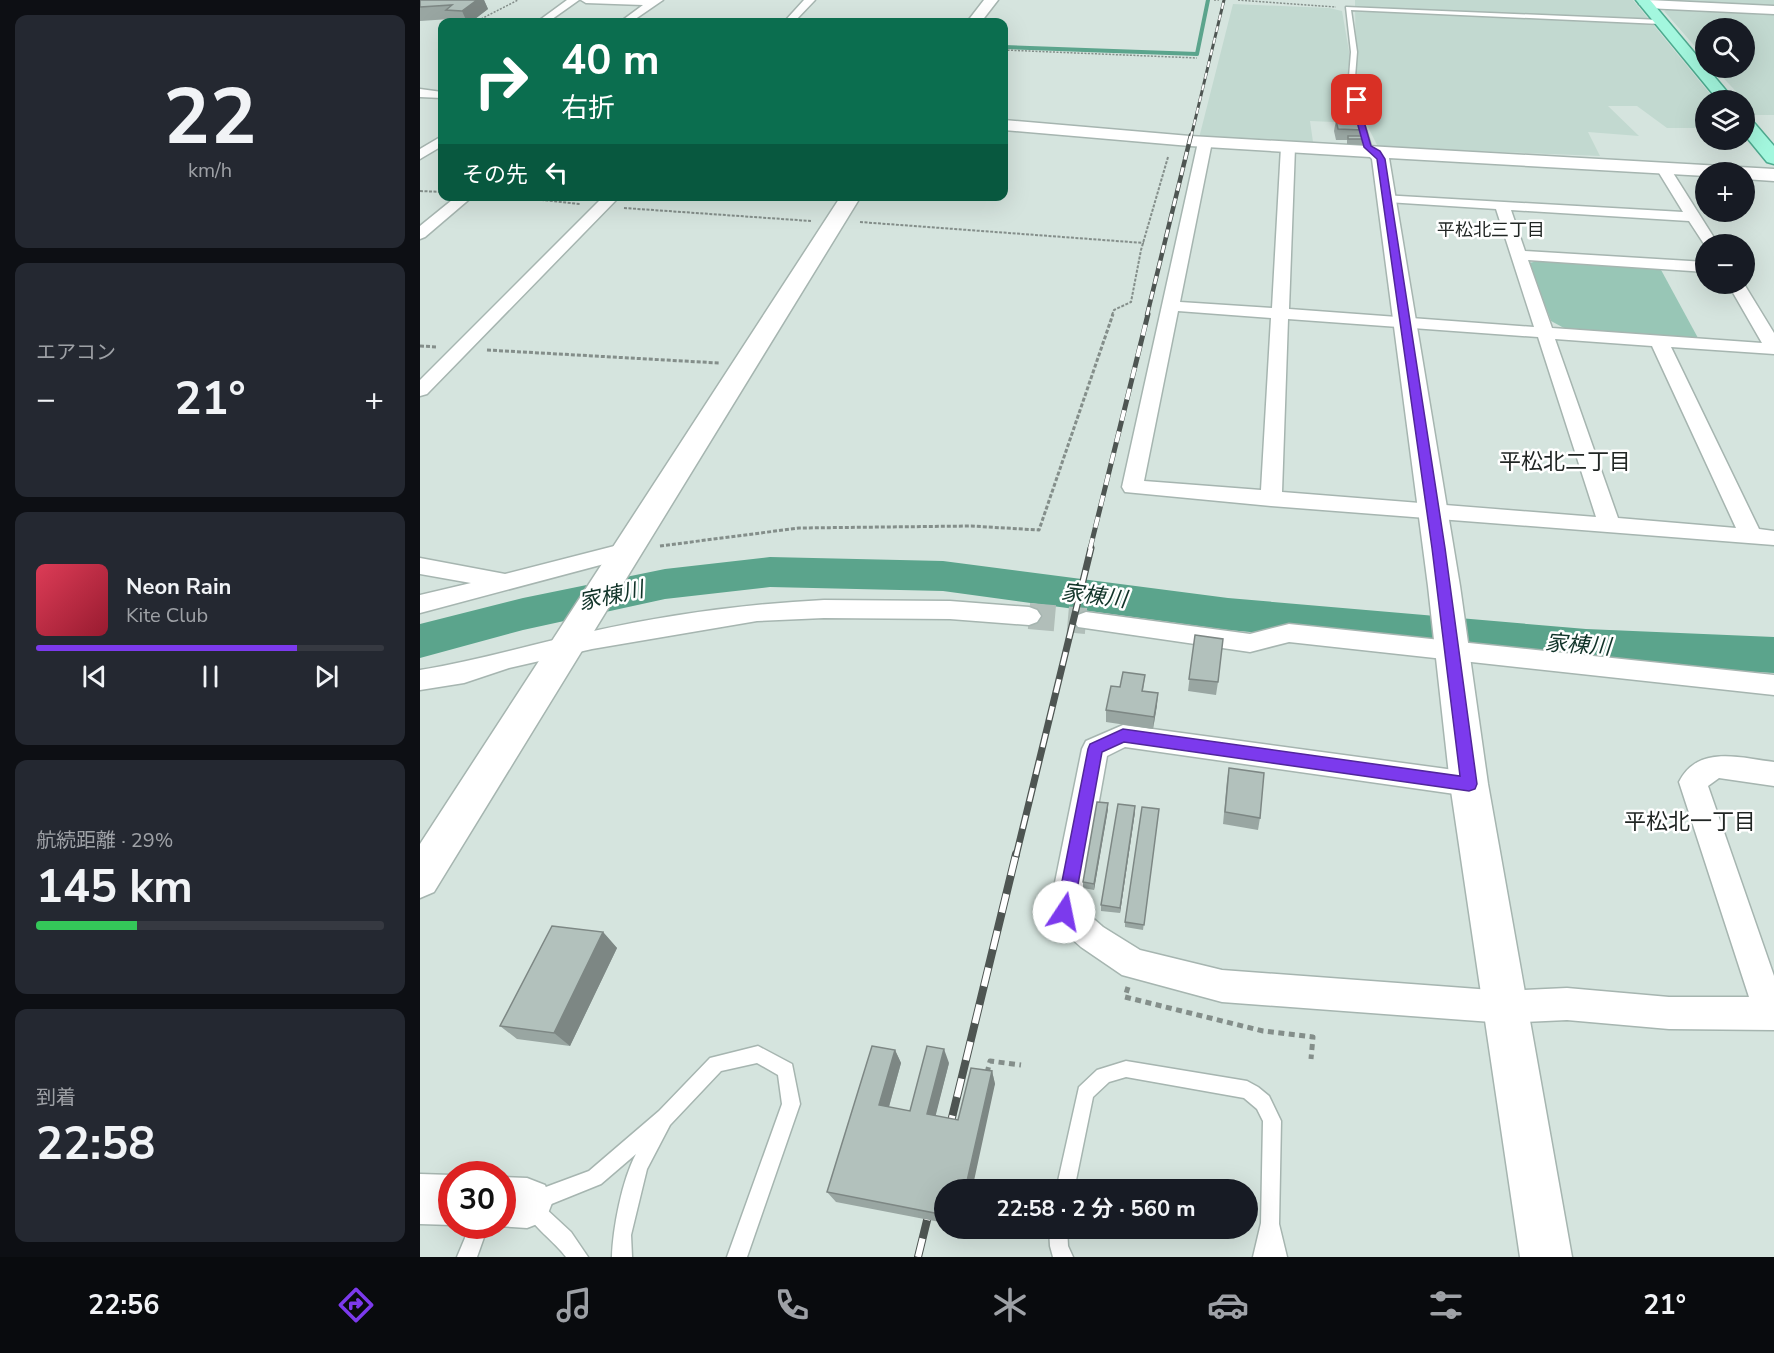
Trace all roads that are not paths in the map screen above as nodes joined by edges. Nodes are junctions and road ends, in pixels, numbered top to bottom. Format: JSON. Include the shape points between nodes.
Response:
{"nodes":[{"id":1,"x":574,"y":0,"type":"edge"},
{"id":2,"x":586,"y":0,"type":"edge"},
{"id":3,"x":810,"y":0,"type":"edge"},
{"id":4,"x":991,"y":0,"type":"edge"},
{"id":5,"x":656,"y":1,"type":"edge"},
{"id":6,"x":1644,"y":2,"type":"edge"},
{"id":7,"x":1774,"y":9,"type":"edge"},
{"id":8,"x":548,"y":18,"type":"edge"},
{"id":9,"x":631,"y":18,"type":"edge"},
{"id":10,"x":793,"y":18,"type":"edge"},
{"id":11,"x":977,"y":18,"type":"edge"},
{"id":12,"x":1661,"y":22,"type":"junction"},
{"id":13,"x":1718,"y":90,"type":"edge"},
{"id":14,"x":420,"y":93,"type":"edge"},
{"id":15,"x":438,"y":93,"type":"edge"},
{"id":16,"x":1008,"y":125,"type":"edge"},
{"id":17,"x":1755,"y":136,"type":"edge"},
{"id":18,"x":1205,"y":142,"type":"junction"},
{"id":19,"x":438,"y":143,"type":"edge"},
{"id":20,"x":1287,"y":147,"type":"junction"},
{"id":21,"x":1377,"y":153,"type":"junction"},
{"id":22,"x":420,"y":155,"type":"edge"},
{"id":23,"x":1774,"y":158,"type":"edge"},
{"id":24,"x":1663,"y":168,"type":"junction"},
{"id":25,"x":1695,"y":170,"type":"edge"},
{"id":26,"x":1755,"y":174,"type":"edge"},
{"id":27,"x":1774,"y":175,"type":"edge"},
{"id":28,"x":1387,"y":198,"type":"junction"},
{"id":29,"x":460,"y":201,"type":"edge"},
{"id":30,"x":848,"y":201,"type":"edge"},
{"id":31,"x":609,"y":202,"type":"edge"},
{"id":32,"x":1502,"y":206,"type":"junction"},
{"id":33,"x":1694,"y":217,"type":"junction"},
{"id":34,"x":420,"y":234,"type":"edge"},
{"id":35,"x":1705,"y":234,"type":"edge"},
{"id":36,"x":1520,"y":255,"type":"junction"},
{"id":37,"x":1695,"y":266,"type":"edge"},
{"id":38,"x":1742,"y":294,"type":"edge"},
{"id":39,"x":1172,"y":306,"type":"junction"},
{"id":40,"x":1281,"y":314,"type":"junction"},
{"id":41,"x":1404,"y":322,"type":"junction"},
{"id":42,"x":1545,"y":333,"type":"junction"},
{"id":43,"x":1659,"y":341,"type":"junction"},
{"id":44,"x":1774,"y":348,"type":"edge"},
{"id":45,"x":420,"y":390,"type":"edge"},
{"id":46,"x":1271,"y":499,"type":"junction"},
{"id":47,"x":1433,"y":511,"type":"junction"},
{"id":48,"x":1610,"y":526,"type":"junction"},
{"id":49,"x":1751,"y":537,"type":"junction"},
{"id":50,"x":1774,"y":538,"type":"edge"},
{"id":51,"x":626,"y":555,"type":"junction"},
{"id":52,"x":420,"y":566,"type":"edge"},
{"id":53,"x":505,"y":581,"type":"junction"},
{"id":54,"x":420,"y":604,"type":"edge"},
{"id":55,"x":1029,"y":616,"type":"tunnel mouth"},
{"id":56,"x":1086,"y":621,"type":"tunnel mouth"},
{"id":57,"x":571,"y":641,"type":"junction"},
{"id":58,"x":1451,"y":647,"type":"junction"},
{"id":59,"x":420,"y":680,"type":"edge"},
{"id":60,"x":1774,"y":685,"type":"edge"},
{"id":61,"x":1774,"y":774,"type":"edge"},
{"id":62,"x":1469,"y":784,"type":"junction"},
{"id":63,"x":420,"y":879,"type":"edge"},
{"id":64,"x":1505,"y":1006,"type":"junction"},
{"id":65,"x":1773,"y":1014,"type":"edge"},
{"id":66,"x":665,"y":1117,"type":"junction"},
{"id":67,"x":1067,"y":1179,"type":"edge"},
{"id":68,"x":420,"y":1199,"type":"edge"},
{"id":69,"x":438,"y":1200,"type":"edge"},
{"id":70,"x":516,"y":1203,"type":"edge"},
{"id":71,"x":516,"y":1204,"type":"edge"},
{"id":72,"x":1270,"y":1223,"type":"junction"},
{"id":73,"x":474,"y":1239,"type":"edge"},
{"id":74,"x":1059,"y":1239,"type":"edge"},
{"id":75,"x":467,"y":1257,"type":"edge"},
{"id":76,"x":578,"y":1257,"type":"edge"},
{"id":77,"x":622,"y":1257,"type":"edge"},
{"id":78,"x":737,"y":1257,"type":"edge"},
{"id":79,"x":1063,"y":1257,"type":"edge"},
{"id":80,"x":1263,"y":1257,"type":"edge"},
{"id":81,"x":1277,"y":1257,"type":"edge"},
{"id":82,"x":1546,"y":1257,"type":"edge"}],
"edges":[{"from":1,"to":8,"type":"street"},
{"from":2,"to":5,"type":"street"},
{"from":3,"to":10,"type":"street"},
{"from":4,"to":11,"type":"street"},
{"from":5,"to":9,"type":"street"},
{"from":6,"to":7,"type":"street"},
{"from":6,"to":12,"type":"main road"},
{"from":12,"to":13,"type":"main road"},
{"from":12,"to":21,"type":"lane","via":[[1348,8],[1357,111],[1368,147]]},
{"from":14,"to":15,"type":"street"},
{"from":16,"to":18,"type":"street"},
{"from":17,"to":23,"type":"main road"},
{"from":18,"to":20,"type":"street"},
{"from":18,"to":39,"type":"street"},
{"from":19,"to":22,"type":"street"},
{"from":20,"to":21,"type":"street"},
{"from":20,"to":40,"type":"street"},
{"from":21,"to":24,"type":"street"},
{"from":21,"to":28,"type":"street"},
{"from":24,"to":25,"type":"street"},
{"from":24,"to":33,"type":"street"},
{"from":26,"to":27,"type":"street"},
{"from":28,"to":32,"type":"street"},
{"from":28,"to":41,"type":"street"},
{"from":29,"to":34,"type":"street"},
{"from":30,"to":51,"type":"street"},
{"from":31,"to":45,"type":"street"},
{"from":32,"to":33,"type":"street"},
{"from":32,"to":36,"type":"street"},
{"from":33,"to":35,"type":"street"},
{"from":36,"to":37,"type":"street"},
{"from":36,"to":42,"type":"street"},
{"from":38,"to":44,"type":"street"},
{"from":39,"to":40,"type":"street"},
{"from":39,"to":46,"type":"street","via":[[1132,487]]},
{"from":40,"to":41,"type":"street"},
{"from":40,"to":46,"type":"street"},
{"from":41,"to":42,"type":"street"},
{"from":41,"to":47,"type":"street"},
{"from":42,"to":43,"type":"street"},
{"from":42,"to":48,"type":"street"},
{"from":43,"to":44,"type":"street"},
{"from":43,"to":49,"type":"street"},
{"from":46,"to":47,"type":"street"},
{"from":47,"to":48,"type":"street"},
{"from":47,"to":58,"type":"street"},
{"from":48,"to":49,"type":"street"},
{"from":49,"to":50,"type":"street"},
{"from":51,"to":53,"type":"street"},
{"from":51,"to":57,"type":"street"},
{"from":52,"to":53,"type":"street"},
{"from":53,"to":54,"type":"street"},
{"from":55,"to":57,"type":"street","via":[[950,610],[757,612]]},
{"from":56,"to":58,"type":"street","via":[[1250,643],[1288,633]]},
{"from":57,"to":59,"type":"street","via":[[464,673]]},
{"from":57,"to":63,"type":"street"},
{"from":58,"to":60,"type":"street"},
{"from":58,"to":62,"type":"street"},
{"from":61,"to":65,"type":"street","via":[[1714,766],[1693,782]]},
{"from":62,"to":64,"type":"street"},
{"from":62,"to":64,"type":"street","via":[[1123,736],[1095,749],[1064,912],[1092,937],[1133,964],[1222,986]]},
{"from":64,"to":65,"type":"street","via":[[1567,1004],[1669,1013]]},
{"from":64,"to":82,"type":"street"},
{"from":66,"to":70,"type":"lane","via":[[595,1178]]},
{"from":66,"to":77,"type":"lane","via":[[639,1167],[622,1235]]},
{"from":66,"to":78,"type":"lane","via":[[716,1064],[758,1054],[786,1070],[791,1104]]},
{"from":67,"to":72,"type":"lane","via":[[1085,1093],[1108,1072],[1126,1069],[1247,1090],[1260,1097],[1272,1120]]},
{"from":68,"to":69,"type":"street"},
{"from":71,"to":76,"type":"lane","via":[[564,1239]]},
{"from":72,"to":80,"type":"lane"},
{"from":72,"to":81,"type":"lane"},
{"from":73,"to":75,"type":"lane"},
{"from":74,"to":79,"type":"lane"}]}
